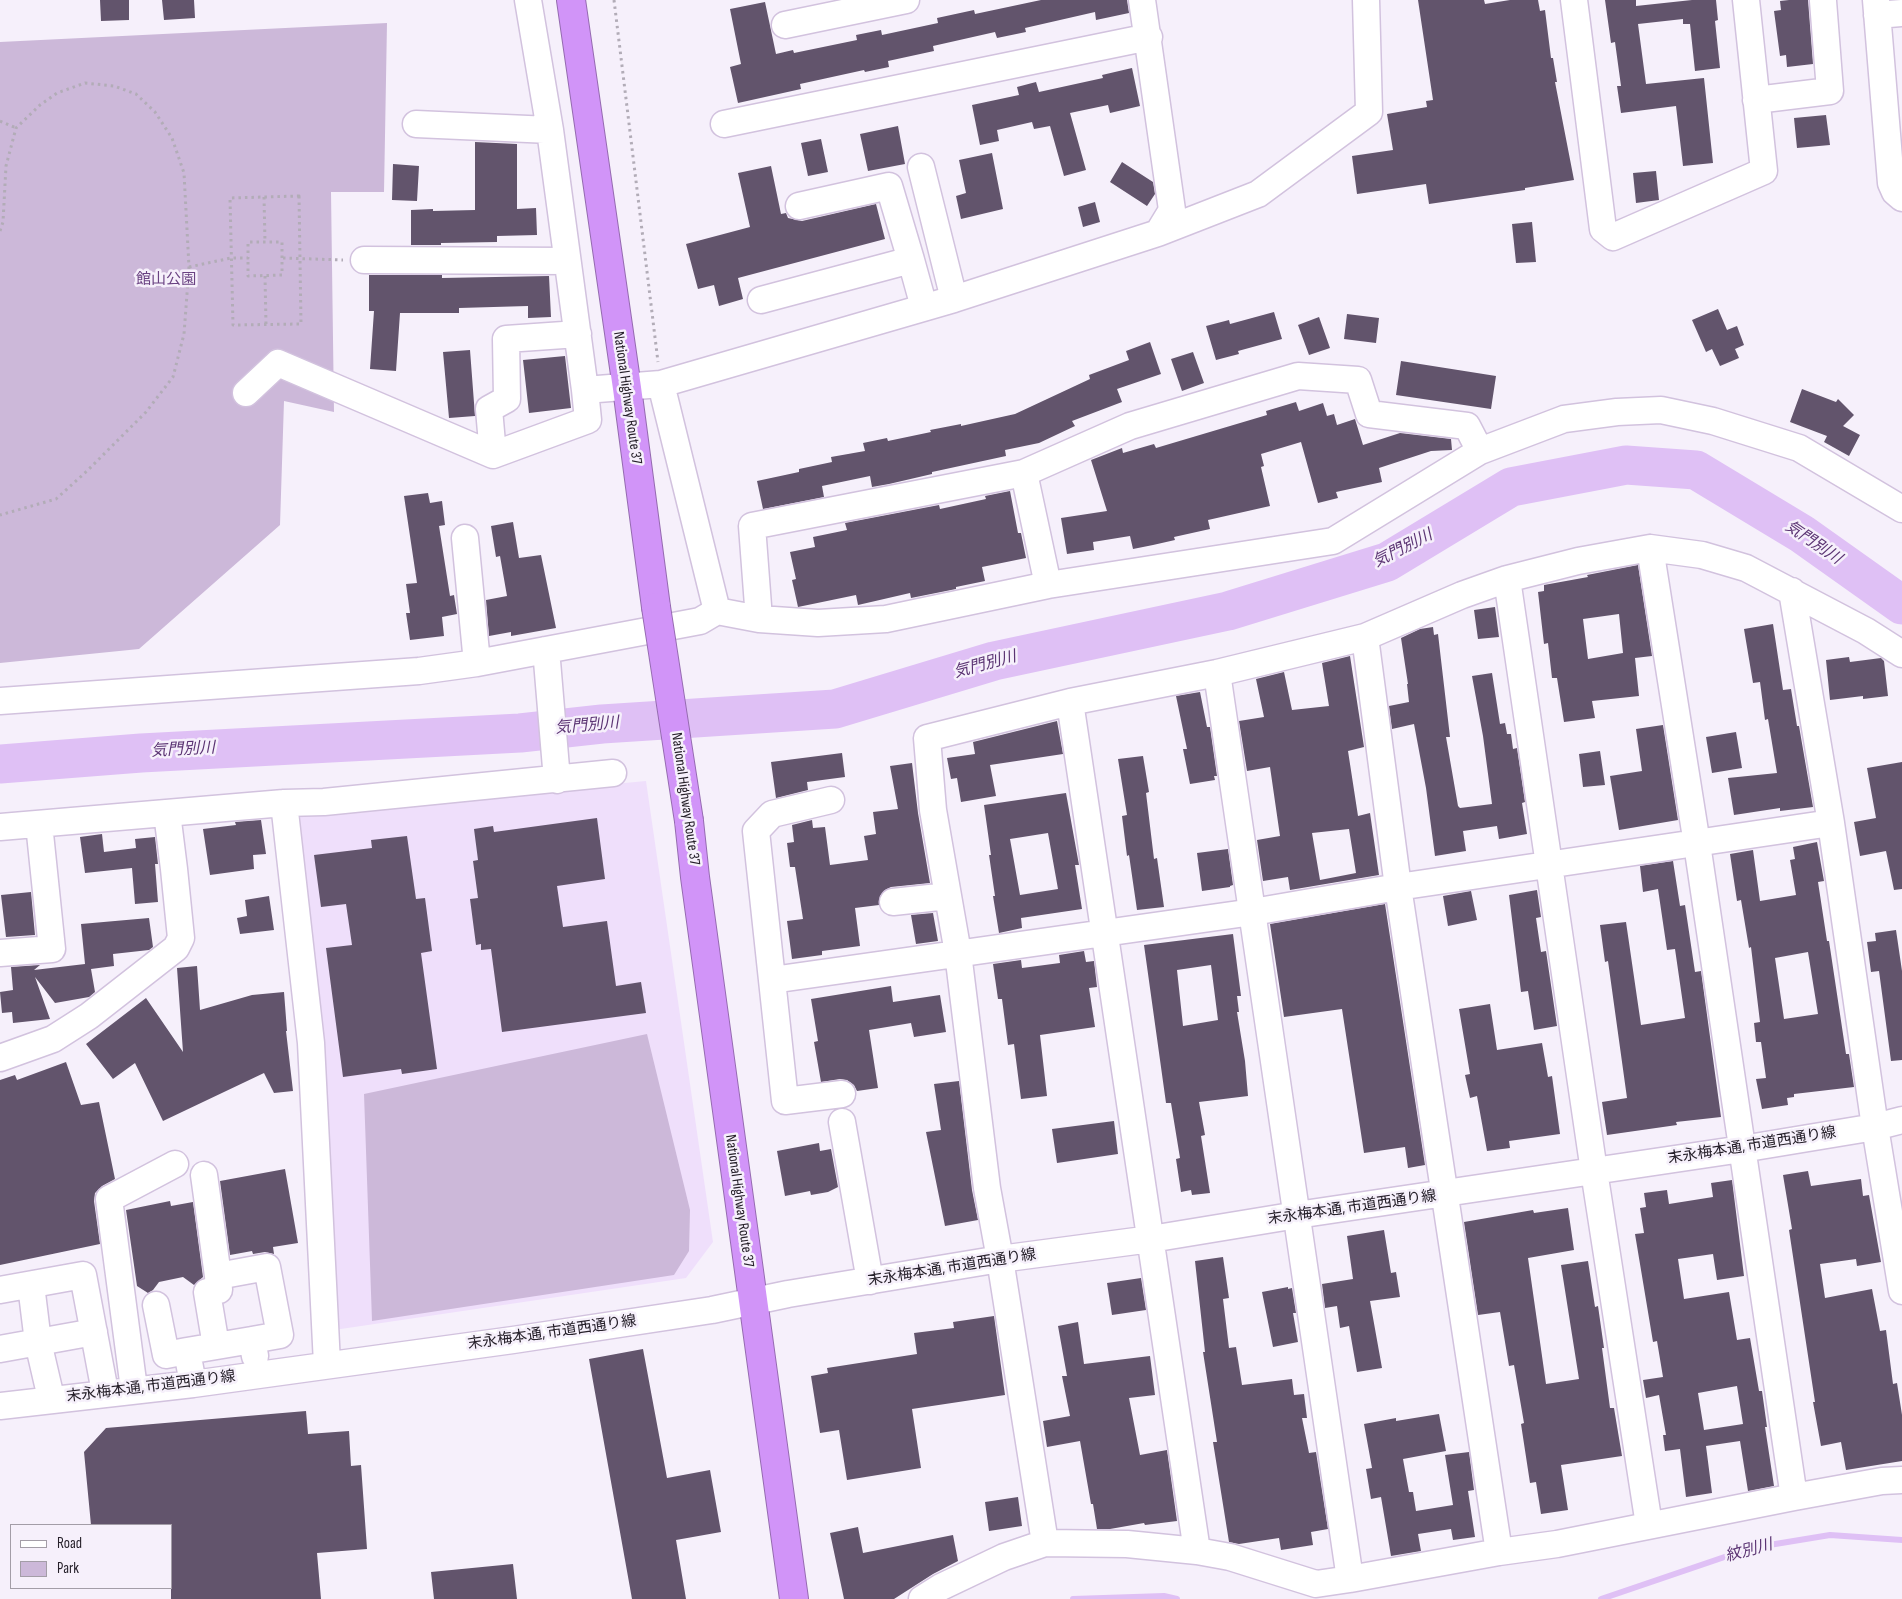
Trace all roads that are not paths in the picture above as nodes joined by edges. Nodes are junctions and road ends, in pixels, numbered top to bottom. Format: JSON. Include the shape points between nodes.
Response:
{"nodes":[{"id":1,"x":528,"y":0,"type":"edge"},
{"id":2,"x":571,"y":0,"type":"edge"},
{"id":3,"x":906,"y":0,"type":"edge"},
{"id":4,"x":1142,"y":0,"type":"edge"},
{"id":5,"x":1366,"y":0,"type":"edge"},
{"id":6,"x":1574,"y":0,"type":"edge"},
{"id":7,"x":1746,"y":0,"type":"edge"},
{"id":8,"x":1823,"y":1,"type":"edge"},
{"id":9,"x":1885,"y":10,"type":"edge"},
{"id":10,"x":785,"y":25,"type":"dead end"},
{"id":11,"x":1149,"y":37,"type":"junction"},
{"id":12,"x":1892,"y":57,"type":"edge"},
{"id":13,"x":1756,"y":100,"type":"junction"},
{"id":14,"x":416,"y":124,"type":"dead end"},
{"id":15,"x":724,"y":124,"type":"dead end"},
{"id":16,"x":550,"y":130,"type":"junction"},
{"id":17,"x":1895,"y":143,"type":"edge"},
{"id":18,"x":921,"y":167,"type":"dead end"},
{"id":19,"x":1896,"y":174,"type":"edge"},
{"id":20,"x":1902,"y":198,"type":"edge"},
{"id":21,"x":799,"y":206,"type":"dead end"},
{"id":22,"x":1158,"y":233,"type":"junction"},
{"id":23,"x":364,"y":260,"type":"road end"},
{"id":24,"x":911,"y":260,"type":"junction"},
{"id":25,"x":568,"y":261,"type":"junction"},
{"id":26,"x":954,"y":299,"type":"junction"},
{"id":27,"x":761,"y":300,"type":"dead end"},
{"id":28,"x":924,"y":307,"type":"junction"},
{"id":29,"x":578,"y":334,"type":"junction"},
{"id":30,"x":661,"y":384,"type":"junction"},
{"id":31,"x":627,"y":388,"type":"junction"},
{"id":32,"x":585,"y":390,"type":"junction"},
{"id":33,"x":246,"y":393,"type":"dead end"},
{"id":34,"x":1480,"y":451,"type":"junction"},
{"id":35,"x":493,"y":455,"type":"junction"},
{"id":36,"x":1024,"y":473,"type":"junction"},
{"id":37,"x":1902,"y":509,"type":"edge"},
{"id":38,"x":465,"y":538,"type":"dead end"},
{"id":39,"x":1650,"y":548,"type":"junction"},
{"id":40,"x":1507,"y":579,"type":"junction"},
{"id":41,"x":1048,"y":585,"type":"junction"},
{"id":42,"x":1792,"y":591,"type":"junction"},
{"id":43,"x":717,"y":612,"type":"junction"},
{"id":44,"x":759,"y":619,"type":"junction"},
{"id":45,"x":1364,"y":637,"type":"junction"},
{"id":46,"x":1902,"y":654,"type":"edge"},
{"id":47,"x":546,"y":656,"type":"junction"},
{"id":48,"x":477,"y":663,"type":"junction"},
{"id":49,"x":1217,"y":672,"type":"junction"},
{"id":50,"x":0,"y":701,"type":"edge"},
{"id":51,"x":1070,"y":702,"type":"junction"},
{"id":52,"x":556,"y":770,"type":"junction"},
{"id":53,"x":613,"y":773,"type":"dead end"},
{"id":54,"x":831,"y":800,"type":"dead end"},
{"id":55,"x":284,"y":803,"type":"junction"},
{"id":56,"x":166,"y":813,"type":"junction"},
{"id":57,"x":1831,"y":823,"type":"junction"},
{"id":58,"x":39,"y":824,"type":"junction"},
{"id":59,"x":0,"y":827,"type":"edge"},
{"id":60,"x":1697,"y":844,"type":"junction"},
{"id":61,"x":1550,"y":866,"type":"junction"},
{"id":62,"x":1398,"y":887,"type":"junction"},
{"id":63,"x":948,"y":896,"type":"junction"},
{"id":64,"x":893,"y":902,"type":"dead end"},
{"id":65,"x":1253,"y":912,"type":"junction"},
{"id":66,"x":1104,"y":933,"type":"junction"},
{"id":67,"x":0,"y":953,"type":"edge"},
{"id":68,"x":958,"y":953,"type":"junction"},
{"id":69,"x":772,"y":980,"type":"junction"},
{"id":70,"x":0,"y":1058,"type":"edge"},
{"id":71,"x":842,"y":1094,"type":"dead end"},
{"id":72,"x":1902,"y":1120,"type":"edge"},
{"id":73,"x":842,"y":1122,"type":"dead end"},
{"id":74,"x":1875,"y":1126,"type":"junction"},
{"id":75,"x":1742,"y":1149,"type":"junction"},
{"id":76,"x":175,"y":1164,"type":"dead end"},
{"id":77,"x":1594,"y":1171,"type":"junction"},
{"id":78,"x":204,"y":1175,"type":"dead end"},
{"id":79,"x":1445,"y":1194,"type":"junction"},
{"id":80,"x":1297,"y":1215,"type":"junction"},
{"id":81,"x":1151,"y":1239,"type":"junction"},
{"id":82,"x":1000,"y":1259,"type":"junction"},
{"id":83,"x":218,"y":1276,"type":"junction"},
{"id":84,"x":870,"y":1280,"type":"junction"},
{"id":85,"x":31,"y":1285,"type":"junction"},
{"id":86,"x":0,"y":1290,"type":"edge"},
{"id":87,"x":1902,"y":1291,"type":"edge"},
{"id":88,"x":752,"y":1300,"type":"junction"},
{"id":89,"x":156,"y":1305,"type":"dead end"},
{"id":90,"x":94,"y":1332,"type":"junction"},
{"id":91,"x":252,"y":1340,"type":"junction"},
{"id":92,"x":38,"y":1342,"type":"junction"},
{"id":93,"x":216,"y":1346,"type":"junction"},
{"id":94,"x":0,"y":1349,"type":"edge"},
{"id":95,"x":187,"y":1351,"type":"junction"},
{"id":96,"x":327,"y":1364,"type":"junction"},
{"id":97,"x":258,"y":1374,"type":"junction"},
{"id":98,"x":193,"y":1384,"type":"junction"},
{"id":99,"x":134,"y":1389,"type":"junction"},
{"id":100,"x":105,"y":1392,"type":"junction"},
{"id":101,"x":51,"y":1398,"type":"junction"},
{"id":102,"x":0,"y":1406,"type":"edge"},
{"id":103,"x":1902,"y":1480,"type":"edge"},
{"id":104,"x":1794,"y":1497,"type":"junction"},
{"id":105,"x":1649,"y":1525,"type":"junction"},
{"id":106,"x":1045,"y":1543,"type":"junction"},
{"id":107,"x":1197,"y":1550,"type":"junction"},
{"id":108,"x":1500,"y":1552,"type":"junction"},
{"id":109,"x":1350,"y":1580,"type":"junction"},
{"id":110,"x":794,"y":1599,"type":"edge"},
{"id":111,"x":922,"y":1599,"type":"edge"}],
"edges":[{"from":1,"to":16,"type":"street"},
{"from":2,"to":31,"type":"highway","name":"National Highway Route 37"},
{"from":3,"to":10,"type":"street"},
{"from":4,"to":11,"type":"street"},
{"from":5,"to":22,"type":"street","via":[[1369,112],[1258,194]]},
{"from":6,"to":13,"type":"street","via":[[1603,229],[1613,237],[1764,171]]},
{"from":7,"to":13,"type":"street"},
{"from":8,"to":13,"type":"street","via":[[1830,91]]},
{"from":9,"to":12,"type":"street"},
{"from":11,"to":15,"type":"street"},
{"from":11,"to":22,"type":"street","via":[[1172,210]]},
{"from":12,"to":17,"type":"street"},
{"from":14,"to":16,"type":"street"},
{"from":16,"to":25,"type":"street"},
{"from":17,"to":19,"type":"street"},
{"from":18,"to":26,"type":"street"},
{"from":19,"to":20,"type":"street","via":[[1891,184]]},
{"from":21,"to":24,"type":"street","via":[[889,186]]},
{"from":22,"to":26,"type":"street"},
{"from":23,"to":25,"type":"street"},
{"from":24,"to":27,"type":"street"},
{"from":24,"to":28,"type":"street"},
{"from":25,"to":29,"type":"street"},
{"from":26,"to":28,"type":"street"},
{"from":28,"to":30,"type":"street"},
{"from":29,"to":32,"type":"street"},
{"from":29,"to":35,"type":"street","via":[[506,339],[507,398],[489,409]]},
{"from":30,"to":31,"type":"street"},
{"from":30,"to":43,"type":"street"},
{"from":31,"to":32,"type":"street"},
{"from":31,"to":88,"type":"highway","name":"National Highway Route 37","bridge":true,"via":[[689,821]]},
{"from":32,"to":35,"type":"street","via":[[588,420]]},
{"from":33,"to":35,"type":"street","via":[[278,363]]},
{"from":34,"to":36,"type":"street","via":[[1466,426],[1369,414],[1358,380],[1298,376],[1130,426]]},
{"from":34,"to":37,"type":"street","via":[[1564,418],[1661,410],[1713,421],[1799,448]]},
{"from":34,"to":41,"type":"street","via":[[1333,541]]},
{"from":36,"to":41,"type":"street"},
{"from":36,"to":44,"type":"street","via":[[752,526]]},
{"from":38,"to":48,"type":"street"},
{"from":39,"to":40,"type":"street","via":[[1578,561]]},
{"from":39,"to":42,"type":"street","via":[[1702,555],[1746,568]]},
{"from":39,"to":60,"type":"street"},
{"from":40,"to":45,"type":"street"},
{"from":40,"to":61,"type":"street"},
{"from":41,"to":44,"type":"street","via":[[886,619],[818,623]]},
{"from":42,"to":46,"type":"street"},
{"from":42,"to":57,"type":"street"},
{"from":43,"to":44,"type":"street"},
{"from":43,"to":47,"type":"street","via":[[700,620]]},
{"from":45,"to":49,"type":"street"},
{"from":45,"to":62,"type":"street"},
{"from":47,"to":48,"type":"street"},
{"from":47,"to":52,"type":"street"},
{"from":48,"to":50,"type":"street","via":[[419,671]]},
{"from":49,"to":51,"type":"street"},
{"from":49,"to":65,"type":"street"},
{"from":51,"to":63,"type":"street","via":[[927,738],[933,810]]},
{"from":51,"to":66,"type":"street"},
{"from":52,"to":53,"type":"street"},
{"from":52,"to":55,"type":"street","via":[[324,802]]},
{"from":54,"to":69,"type":"street","via":[[772,814],[756,831]]},
{"from":55,"to":56,"type":"street"},
{"from":55,"to":96,"type":"street","via":[[311,1043]]},
{"from":56,"to":58,"type":"street"},
{"from":56,"to":70,"type":"street","via":[[180,938],[176,948],[89,1016],[53,1039]]},
{"from":57,"to":60,"type":"street"},
{"from":57,"to":74,"type":"street"},
{"from":58,"to":59,"type":"street"},
{"from":58,"to":67,"type":"street","via":[[52,949]]},
{"from":60,"to":61,"type":"street"},
{"from":60,"to":75,"type":"street"},
{"from":61,"to":62,"type":"street"},
{"from":61,"to":77,"type":"street"},
{"from":62,"to":65,"type":"street"},
{"from":62,"to":79,"type":"street"},
{"from":63,"to":64,"type":"street"},
{"from":63,"to":68,"type":"street"},
{"from":65,"to":66,"type":"street"},
{"from":65,"to":80,"type":"street"},
{"from":66,"to":68,"type":"street"},
{"from":66,"to":81,"type":"street"},
{"from":68,"to":69,"type":"street"},
{"from":68,"to":82,"type":"street","via":[[987,1188]]},
{"from":69,"to":71,"type":"street","via":[[785,1101]]},
{"from":72,"to":74,"type":"street","name":"末永梅本通, 市道西通り線"},
{"from":73,"to":84,"type":"street"},
{"from":74,"to":75,"type":"street","name":"末永梅本通, 市道西通り線"},
{"from":74,"to":87,"type":"street"},
{"from":75,"to":77,"type":"street","name":"末永梅本通, 市道西通り線"},
{"from":75,"to":104,"type":"street"},
{"from":76,"to":99,"type":"street","via":[[109,1199]]},
{"from":77,"to":79,"type":"street","name":"末永梅本通, 市道西通り線"},
{"from":77,"to":105,"type":"street"},
{"from":78,"to":83,"type":"street"},
{"from":79,"to":80,"type":"street","name":"末永梅本通, 市道西通り線"},
{"from":79,"to":108,"type":"street"},
{"from":80,"to":81,"type":"street","name":"末永梅本通, 市道西通り線"},
{"from":80,"to":109,"type":"street"},
{"from":81,"to":82,"type":"street","name":"末永梅本通, 市道西通り線"},
{"from":81,"to":107,"type":"street"},
{"from":82,"to":84,"type":"street","name":"末永梅本通, 市道西通り線"},
{"from":82,"to":106,"type":"street"},
{"from":83,"to":91,"type":"street","via":[[267,1267],[280,1335]]},
{"from":83,"to":93,"type":"street","via":[[219,1290],[206,1292]]},
{"from":84,"to":88,"type":"street","name":"末永梅本通, 市道西通り線"},
{"from":85,"to":86,"type":"street"},
{"from":85,"to":90,"type":"street","via":[[84,1275]]},
{"from":85,"to":92,"type":"street"},
{"from":88,"to":96,"type":"street","name":"末永梅本通, 市道西通り線","via":[[712,1310],[513,1340]]},
{"from":88,"to":110,"type":"highway","name":"National Highway Route 37"},
{"from":89,"to":95,"type":"street","via":[[166,1355]]},
{"from":90,"to":92,"type":"street"},
{"from":90,"to":100,"type":"street"},
{"from":91,"to":93,"type":"street"},
{"from":91,"to":97,"type":"street"},
{"from":92,"to":94,"type":"street"},
{"from":92,"to":101,"type":"street"},
{"from":93,"to":95,"type":"street"},
{"from":95,"to":98,"type":"street"},
{"from":96,"to":97,"type":"street","name":"末永梅本通, 市道西通り線"},
{"from":97,"to":98,"type":"street","name":"末永梅本通, 市道西通り線"},
{"from":98,"to":99,"type":"street","name":"末永梅本通, 市道西通り線"},
{"from":99,"to":100,"type":"street","name":"末永梅本通, 市道西通り線"},
{"from":100,"to":101,"type":"street","name":"末永梅本通, 市道西通り線"},
{"from":101,"to":102,"type":"street","name":"末永梅本通, 市道西通り線"},
{"from":103,"to":104,"type":"street"},
{"from":104,"to":105,"type":"street"},
{"from":105,"to":108,"type":"street"},
{"from":106,"to":107,"type":"street","via":[[1127,1544]]},
{"from":106,"to":111,"type":"street","via":[[1004,1557]]},
{"from":107,"to":109,"type":"street","via":[[1316,1584]]},
{"from":108,"to":109,"type":"street"}]}
